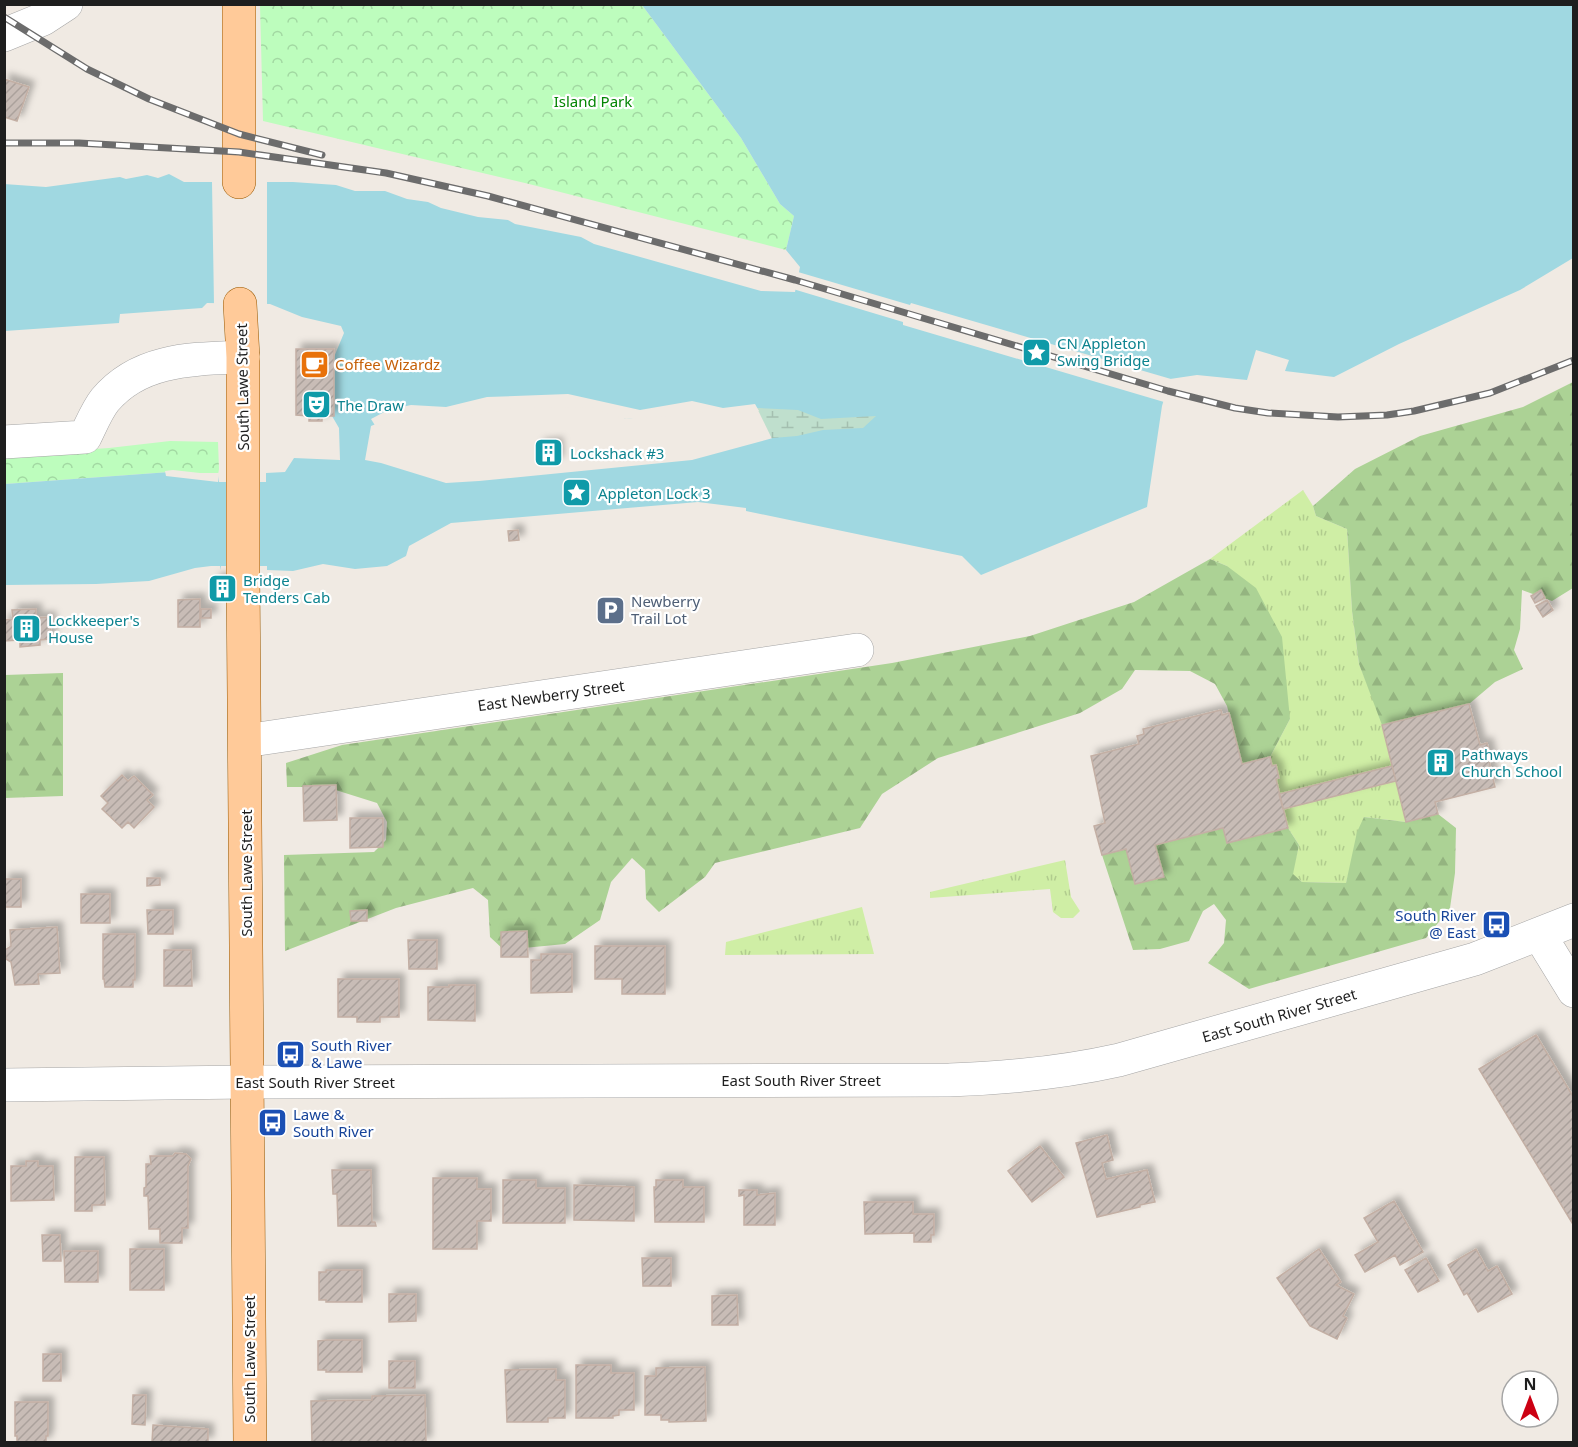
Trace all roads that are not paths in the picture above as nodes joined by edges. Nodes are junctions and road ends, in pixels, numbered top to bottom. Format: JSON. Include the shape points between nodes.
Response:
{"nodes":[{"id":1,"x":66,"y":4,"type":"edge"},
{"id":2,"x":238,"y":4,"type":"edge"},
{"id":3,"x":4,"y":35,"type":"edge"},
{"id":4,"x":239,"y":182,"type":"dead end"},
{"id":5,"x":240,"y":304,"type":"dead end"},
{"id":6,"x":243,"y":357,"type":"junction"},
{"id":7,"x":4,"y":442,"type":"edge"},
{"id":8,"x":857,"y":650,"type":"dead end"},
{"id":9,"x":245,"y":741,"type":"junction"},
{"id":10,"x":1574,"y":920,"type":"edge"},
{"id":11,"x":1539,"y":934,"type":"junction"},
{"id":12,"x":1574,"y":991,"type":"edge"},
{"id":13,"x":248,"y":1082,"type":"junction"},
{"id":14,"x":4,"y":1085,"type":"edge"},
{"id":15,"x":250,"y":1443,"type":"edge"}],
"edges":[{"from":1,"to":3,"type":"street"},
{"from":2,"to":4,"type":"main road"},
{"from":5,"to":6,"type":"main road","name":"South Lawe Street"},
{"from":6,"to":7,"type":"street","via":[[190,359],[153,367],[126,380],[104,401],[85,437]]},
{"from":6,"to":9,"type":"main road","name":"South Lawe Street"},
{"from":8,"to":9,"type":"street","name":"East Newberry Street"},
{"from":9,"to":13,"type":"main road","name":"South Lawe Street"},
{"from":10,"to":11,"type":"street","name":"East South River Street"},
{"from":11,"to":12,"type":"street"},
{"from":11,"to":13,"type":"street","name":"East South River Street","via":[[1475,959],[1238,1027],[1119,1060],[1035,1075],[938,1080]]},
{"from":13,"to":14,"type":"street","name":"East South River Street"},
{"from":13,"to":15,"type":"main road","name":"South Lawe Street"}]}
